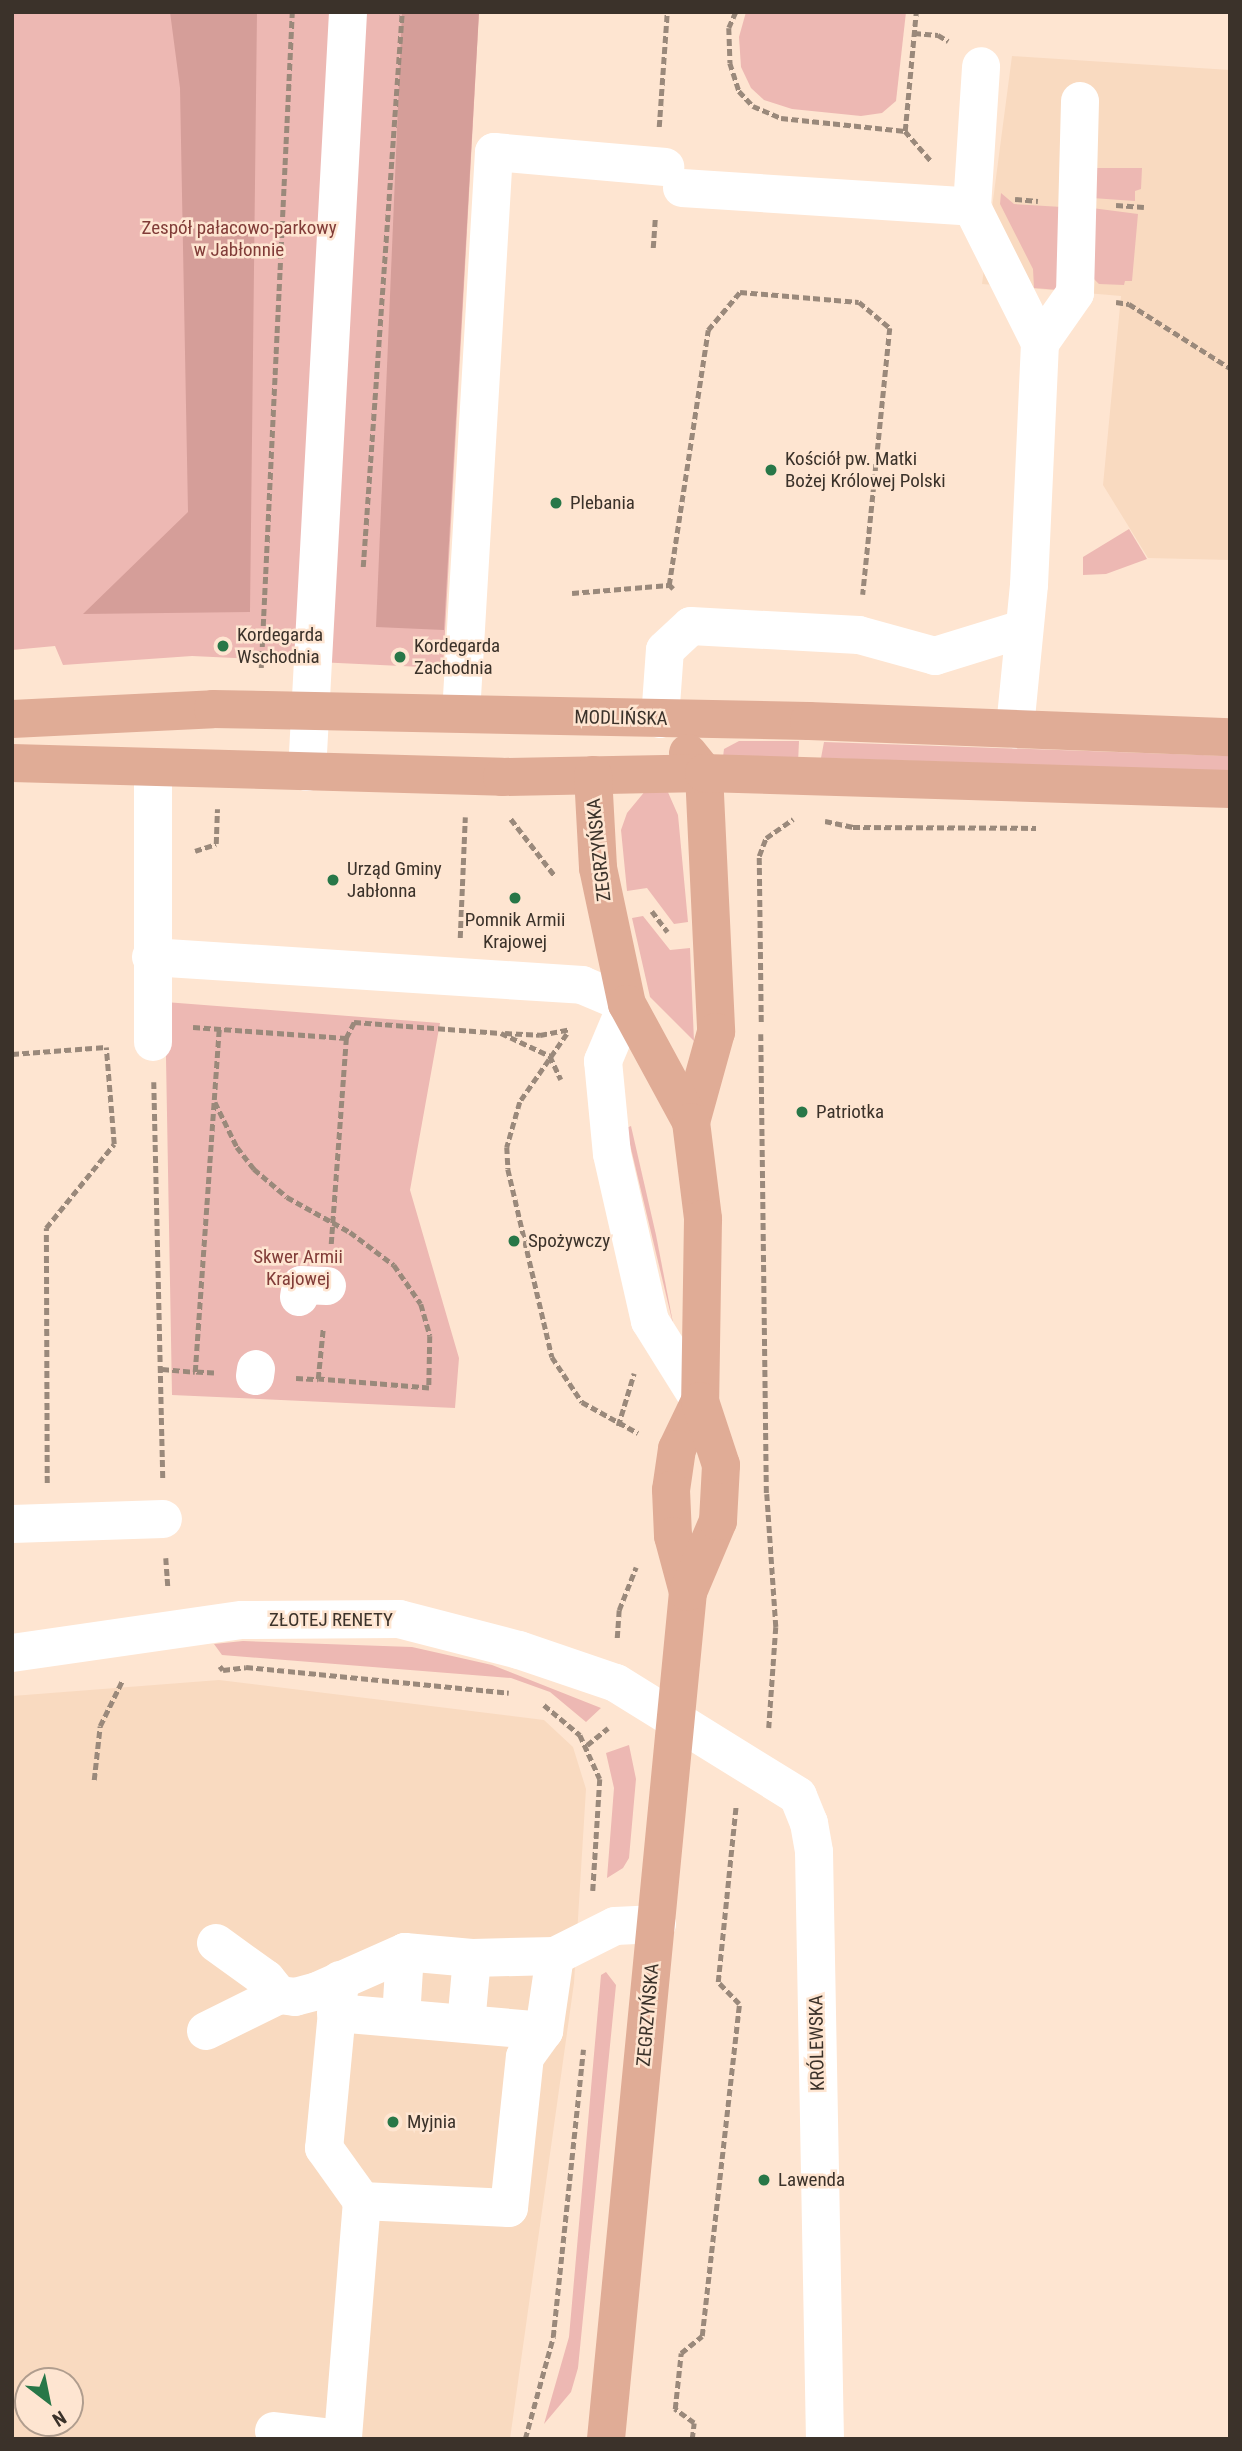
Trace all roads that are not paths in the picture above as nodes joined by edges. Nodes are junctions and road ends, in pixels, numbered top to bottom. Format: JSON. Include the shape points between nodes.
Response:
{"nodes":[{"id":1,"x":348,"y":12,"type":"edge"},
{"id":2,"x":981,"y":66,"type":"dead end"},
{"id":3,"x":1080,"y":101,"type":"dead end"},
{"id":4,"x":972,"y":207,"type":"junction"},
{"id":5,"x":1040,"y":343,"type":"junction"},
{"id":6,"x":1023,"y":629,"type":"junction"},
{"id":7,"x":310,"y":711,"type":"junction"},
{"id":8,"x":461,"y":714,"type":"junction"},
{"id":9,"x":12,"y":719,"type":"edge"},
{"id":10,"x":660,"y":719,"type":"junction"},
{"id":11,"x":1015,"y":729,"type":"junction"},
{"id":12,"x":1230,"y":737,"type":"edge"},
{"id":13,"x":12,"y":763,"type":"edge"},
{"id":14,"x":153,"y":769,"type":"junction"},
{"id":15,"x":307,"y":772,"type":"junction"},
{"id":16,"x":704,"y":773,"type":"junction"},
{"id":17,"x":593,"y":775,"type":"junction"},
{"id":18,"x":1230,"y":789,"type":"edge"},
{"id":19,"x":151,"y":957,"type":"junction"},
{"id":20,"x":627,"y":1003,"type":"junction"},
{"id":21,"x":153,"y":1042,"type":"road end"},
{"id":22,"x":691,"y":1122,"type":"junction"},
{"id":23,"x":699,"y":1401,"type":"junction"},
{"id":24,"x":163,"y":1519,"type":"road end"},
{"id":25,"x":12,"y":1524,"type":"edge"},
{"id":26,"x":12,"y":1653,"type":"edge"},
{"id":27,"x":676,"y":1717,"type":"junction"},
{"id":28,"x":657,"y":1924,"type":"junction"},
{"id":29,"x":216,"y":1943,"type":"dead end"},
{"id":30,"x":405,"y":1952,"type":"junction"},
{"id":31,"x":555,"y":1956,"type":"junction"},
{"id":32,"x":472,"y":1958,"type":"junction"},
{"id":33,"x":279,"y":1995,"type":"junction"},
{"id":34,"x":338,"y":1997,"type":"junction"},
{"id":35,"x":401,"y":2018,"type":"junction"},
{"id":36,"x":466,"y":2024,"type":"junction"},
{"id":37,"x":206,"y":2031,"type":"dead end"},
{"id":38,"x":544,"y":2031,"type":"junction"},
{"id":39,"x":362,"y":2201,"type":"junction"},
{"id":40,"x":274,"y":2431,"type":"dead end"},
{"id":41,"x":342,"y":2439,"type":"edge"},
{"id":42,"x":606,"y":2439,"type":"edge"},
{"id":43,"x":825,"y":2439,"type":"edge"}],
"edges":[{"from":1,"to":7,"type":"street"},
{"from":2,"to":4,"type":"street"},
{"from":3,"to":5,"type":"street","via":[[1075,293]]},
{"from":4,"to":5,"type":"street"},
{"from":4,"to":8,"type":"street","via":[[673,178],[494,152]]},
{"from":5,"to":6,"type":"street","via":[[1030,585]]},
{"from":6,"to":10,"type":"street","via":[[936,656],[859,635],[691,626],[665,650]]},
{"from":6,"to":11,"type":"street"},
{"from":7,"to":8,"type":"main road","name":"MODLIŃSKA"},
{"from":7,"to":9,"type":"main road","name":"MODLIŃSKA","via":[[213,709]]},
{"from":7,"to":15,"type":"street"},
{"from":8,"to":10,"type":"main road","name":"MODLIŃSKA"},
{"from":10,"to":11,"type":"main road","name":"MODLIŃSKA"},
{"from":10,"to":16,"type":"main road"},
{"from":10,"to":17,"type":"main road","name":"ZEGRZYŃSKA"},
{"from":11,"to":12,"type":"main road","name":"MODLIŃSKA"},
{"from":13,"to":14,"type":"main road"},
{"from":14,"to":15,"type":"main road"},
{"from":14,"to":19,"type":"street"},
{"from":15,"to":17,"type":"main road"},
{"from":16,"to":17,"type":"main road"},
{"from":16,"to":18,"type":"main road"},
{"from":16,"to":22,"type":"main road","name":"ZEGRZYŃSKA","via":[[716,1032]]},
{"from":17,"to":20,"type":"main road","name":"ZEGRZYŃSKA","via":[[605,911]]},
{"from":19,"to":20,"type":"street","via":[[582,985]]},
{"from":19,"to":21,"type":"street"},
{"from":20,"to":22,"type":"main road","name":"ZEGRZYŃSKA"},
{"from":20,"to":23,"type":"street","via":[[603,1061],[612,1154],[650,1321]]},
{"from":22,"to":23,"type":"main road","name":"ZEGRZYŃSKA","via":[[703,1219]]},
{"from":23,"to":27,"type":"main road","name":"ZEGRZYŃSKA","via":[[720,1465],[718,1521],[688,1592]]},
{"from":24,"to":25,"type":"street"},
{"from":26,"to":27,"type":"street","name":"ZŁOTEJ RENETY","via":[[242,1620],[400,1619],[519,1650],[616,1683]]},
{"from":27,"to":28,"type":"main road","name":"ZEGRZYŃSKA"},
{"from":27,"to":43,"type":"street","name":"KRÓLEWSKA","via":[[797,1796],[810,1823]]},
{"from":28,"to":31,"type":"street","via":[[629,1923],[591,1935]]},
{"from":28,"to":42,"type":"main road","name":"ZEGRZYŃSKA"},
{"from":29,"to":33,"type":"street","via":[[266,1979]]},
{"from":30,"to":32,"type":"street"},
{"from":30,"to":34,"type":"street"},
{"from":30,"to":35,"type":"street"},
{"from":31,"to":32,"type":"street"},
{"from":31,"to":38,"type":"street"},
{"from":32,"to":36,"type":"street"},
{"from":33,"to":34,"type":"street"},
{"from":33,"to":37,"type":"street"},
{"from":34,"to":35,"type":"street"},
{"from":34,"to":39,"type":"street","via":[[324,2148]]},
{"from":35,"to":36,"type":"street"},
{"from":36,"to":38,"type":"street"},
{"from":38,"to":39,"type":"street","via":[[525,2057],[509,2208]]},
{"from":39,"to":41,"type":"street"},
{"from":40,"to":41,"type":"street"}]}
